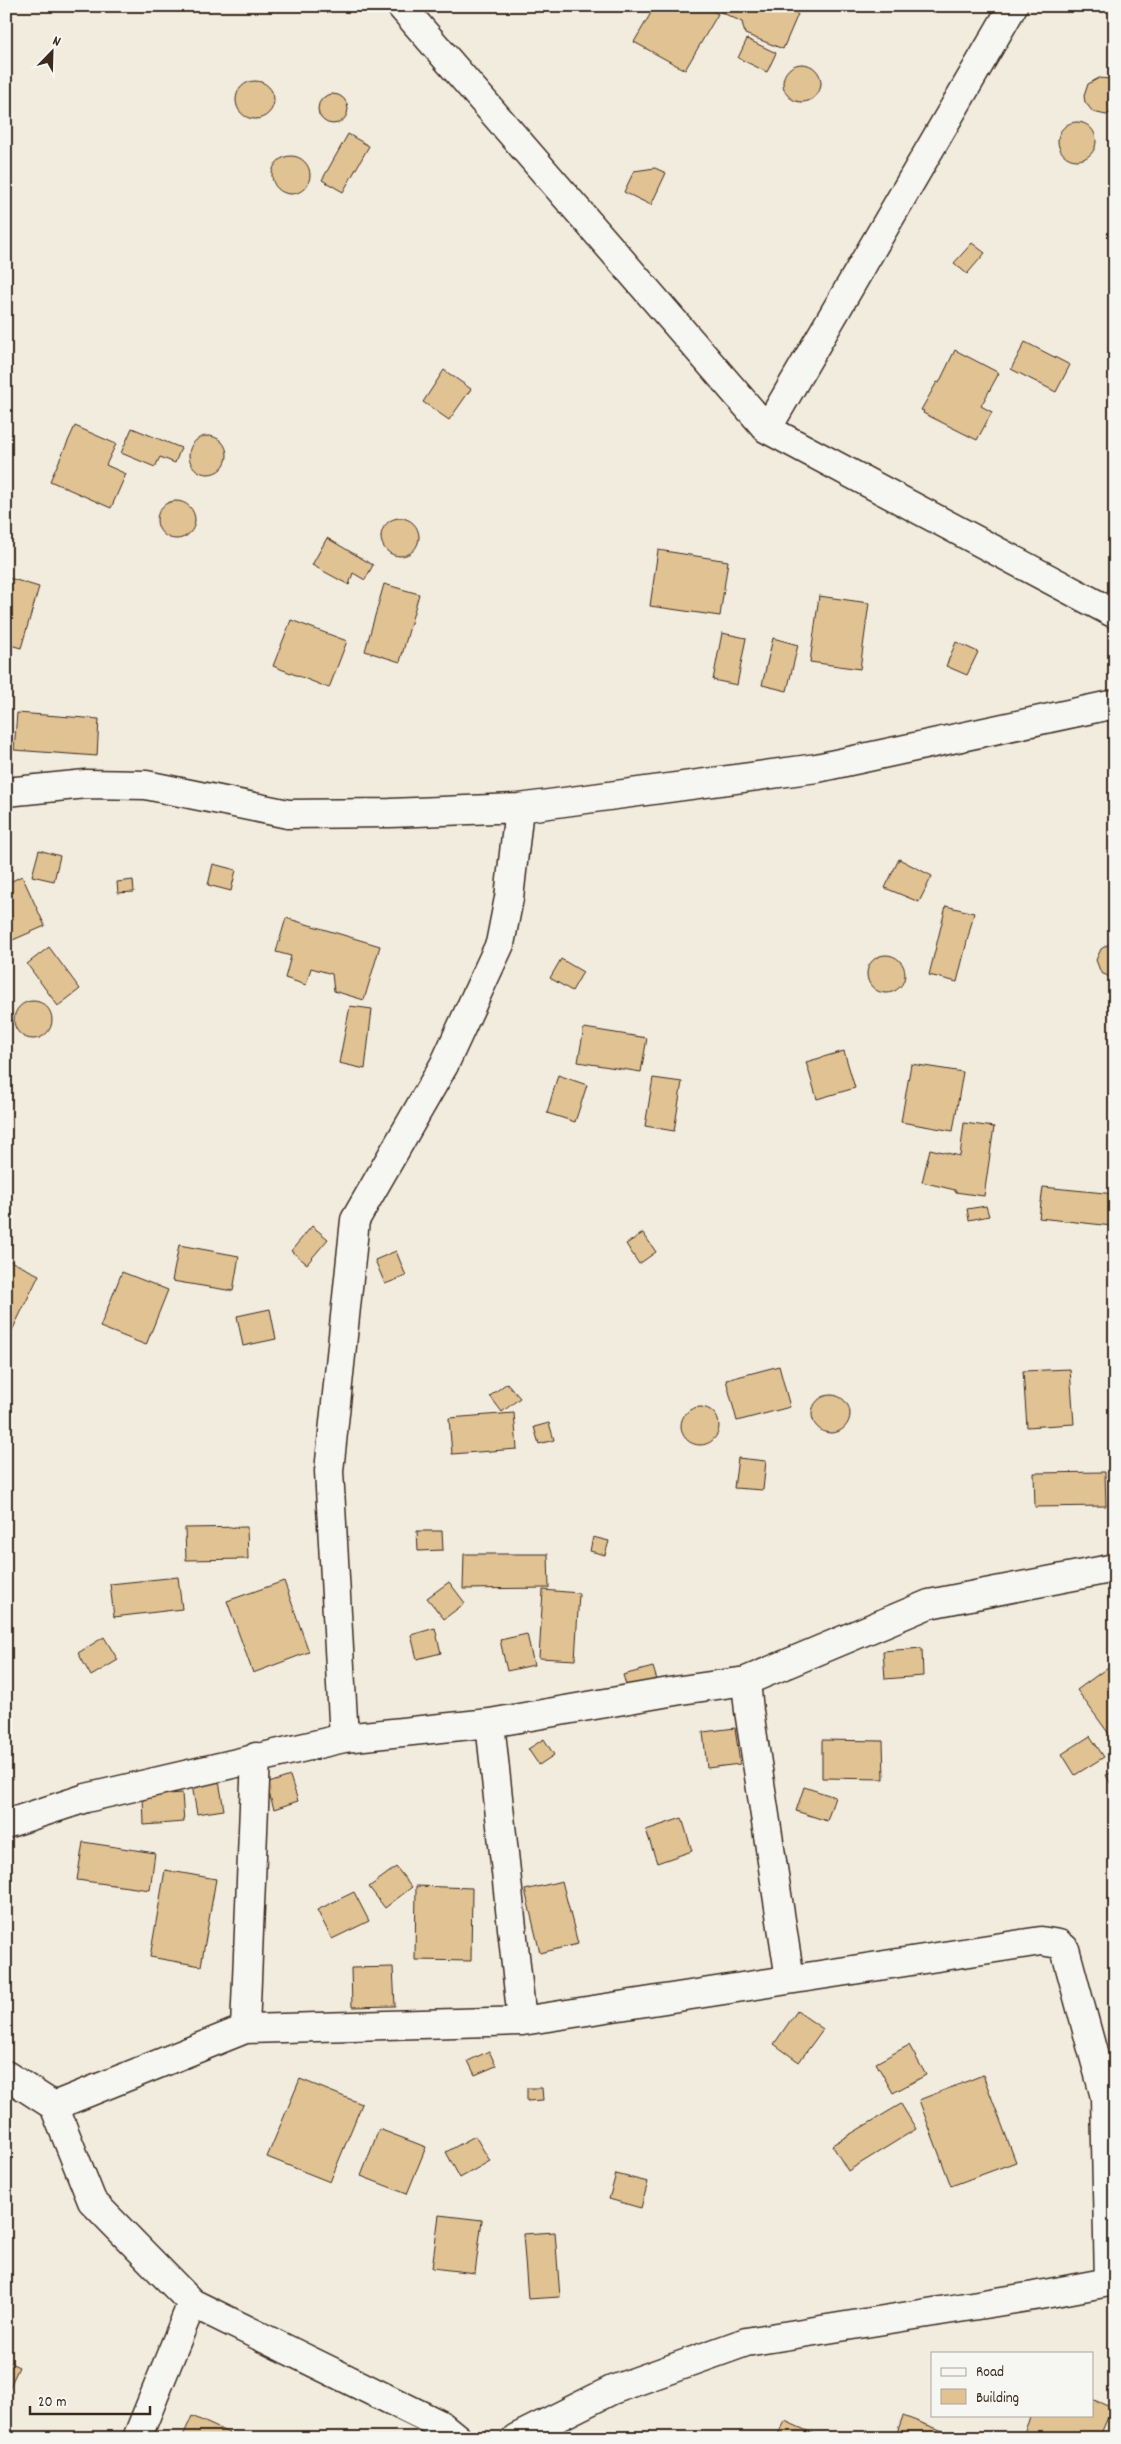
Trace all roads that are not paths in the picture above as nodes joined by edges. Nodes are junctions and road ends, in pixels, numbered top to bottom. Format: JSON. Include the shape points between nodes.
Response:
{"nodes":[{"id":1,"x":401,"y":6,"type":"edge"},
{"id":2,"x":1013,"y":6,"type":"edge"},
{"id":3,"x":767,"y":429,"type":"junction"},
{"id":4,"x":1115,"y":614,"type":"edge"},
{"id":5,"x":1115,"y":704,"type":"edge"},
{"id":6,"x":6,"y":792,"type":"edge"},
{"id":7,"x":519,"y":808,"type":"junction"},
{"id":8,"x":1115,"y":1568,"type":"edge"},
{"id":9,"x":746,"y":1680,"type":"junction"},
{"id":10,"x":490,"y":1723,"type":"junction"},
{"id":11,"x":344,"y":1738,"type":"junction"},
{"id":12,"x":256,"y":1757,"type":"junction"},
{"id":13,"x":6,"y":1824,"type":"edge"},
{"id":14,"x":790,"y":1979,"type":"junction"},
{"id":15,"x":522,"y":2021,"type":"junction"},
{"id":16,"x":245,"y":2029,"type":"junction"},
{"id":17,"x":6,"y":2075,"type":"edge"},
{"id":18,"x":54,"y":2106,"type":"junction"},
{"id":19,"x":1112,"y":2281,"type":"edge"},
{"id":20,"x":192,"y":2303,"type":"junction"},
{"id":21,"x":445,"y":2434,"type":"edge"},
{"id":22,"x":138,"y":2438,"type":"edge"},
{"id":23,"x":516,"y":2438,"type":"edge"}],
"edges":[{"from":1,"to":3,"type":"street"},
{"from":2,"to":3,"type":"street"},
{"from":3,"to":4,"type":"street"},
{"from":5,"to":7,"type":"street","via":[[817,768]]},
{"from":6,"to":7,"type":"street","via":[[86,784],[146,785],[288,814]]},
{"from":7,"to":11,"type":"street","via":[[509,898],[500,944],[444,1065],[355,1220],[329,1471]]},
{"from":8,"to":9,"type":"street","via":[[929,1604]]},
{"from":9,"to":10,"type":"street"},
{"from":9,"to":14,"type":"street"},
{"from":10,"to":11,"type":"street"},
{"from":10,"to":15,"type":"street"},
{"from":11,"to":12,"type":"street"},
{"from":12,"to":13,"type":"street","via":[[86,1798]]},
{"from":12,"to":16,"type":"street"},
{"from":14,"to":15,"type":"street"},
{"from":14,"to":19,"type":"street","via":[[1041,1941],[1058,1944],[1065,1949],[1105,2097]]},
{"from":15,"to":16,"type":"street"},
{"from":16,"to":18,"type":"street"},
{"from":17,"to":18,"type":"street"},
{"from":18,"to":20,"type":"street","via":[[92,2200]]},
{"from":19,"to":23,"type":"street","via":[[746,2342],[612,2390]]},
{"from":20,"to":21,"type":"street"},
{"from":20,"to":22,"type":"street"}]}
